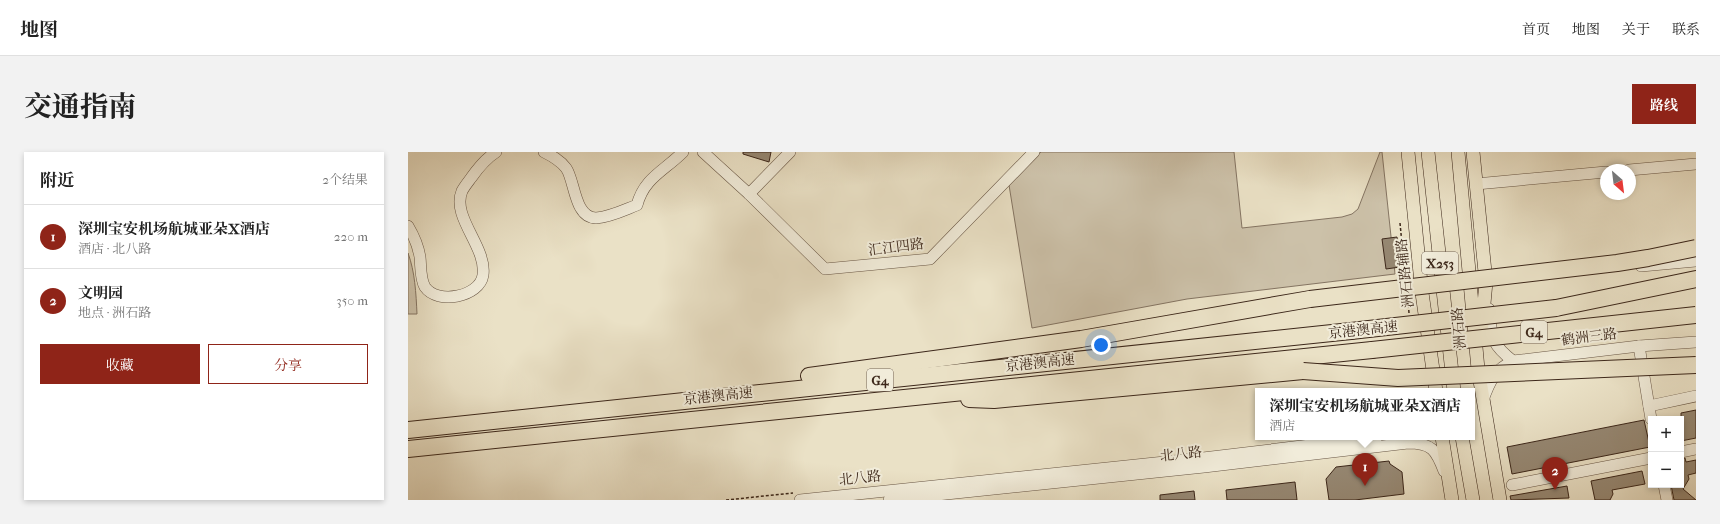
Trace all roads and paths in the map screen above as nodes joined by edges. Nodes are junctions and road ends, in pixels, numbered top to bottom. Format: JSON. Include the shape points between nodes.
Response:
{"nodes":[{"id":1,"x":496,"y":152,"type":"edge"},
{"id":2,"x":544,"y":152,"type":"edge"},
{"id":3,"x":683,"y":152,"type":"edge"},
{"id":4,"x":703,"y":152,"type":"edge"},
{"id":5,"x":790,"y":152,"type":"edge"},
{"id":6,"x":1034,"y":152,"type":"edge"},
{"id":7,"x":1408,"y":152,"type":"edge"},
{"id":8,"x":1428,"y":152,"type":"edge"},
{"id":9,"x":1458,"y":152,"type":"edge"},
{"id":10,"x":1473,"y":152,"type":"edge"},
{"id":11,"x":1696,"y":164,"type":"edge"},
{"id":12,"x":1636,"y":169,"type":"edge"},
{"id":13,"x":1600,"y":173,"type":"edge"},
{"id":14,"x":1476,"y":184,"type":"junction"},
{"id":15,"x":749,"y":194,"type":"junction"},
{"id":16,"x":1400,"y":223,"type":"dead end"},
{"id":17,"x":408,"y":226,"type":"edge"},
{"id":18,"x":1696,"y":248,"type":"edge"},
{"id":19,"x":1696,"y":260,"type":"edge"},
{"id":20,"x":1405,"y":276,"type":"dead end"},
{"id":21,"x":1696,"y":279,"type":"edge"},
{"id":22,"x":1486,"y":282,"type":"junction"},
{"id":23,"x":1696,"y":291,"type":"edge"},
{"id":24,"x":1408,"y":299,"type":"dead end"},
{"id":25,"x":1556,"y":308,"type":"junction"},
{"id":26,"x":1409,"y":315,"type":"dead end"},
{"id":27,"x":1696,"y":315,"type":"edge"},
{"id":28,"x":1696,"y":324,"type":"edge"},
{"id":29,"x":1696,"y":342,"type":"edge"},
{"id":30,"x":1639,"y":346,"type":"junction"},
{"id":31,"x":1372,"y":350,"type":"junction"},
{"id":32,"x":1513,"y":361,"type":"junction"},
{"id":33,"x":1696,"y":365,"type":"edge"},
{"id":34,"x":1478,"y":369,"type":"junction"},
{"id":35,"x":1435,"y":387,"type":"edge"},
{"id":36,"x":1454,"y":388,"type":"edge"},
{"id":37,"x":916,"y":396,"type":"junction"},
{"id":38,"x":1696,"y":396,"type":"edge"},
{"id":39,"x":1483,"y":400,"type":"junction"},
{"id":40,"x":1649,"y":406,"type":"junction"},
{"id":41,"x":548,"y":414,"type":"junction"},
{"id":42,"x":1651,"y":416,"type":"edge"},
{"id":43,"x":408,"y":430,"type":"edge"},
{"id":44,"x":1352,"y":440,"type":"edge"},
{"id":45,"x":1442,"y":440,"type":"edge"},
{"id":46,"x":1463,"y":440,"type":"edge"},
{"id":47,"x":408,"y":449,"type":"edge"},
{"id":48,"x":1696,"y":449,"type":"edge"},
{"id":49,"x":1684,"y":451,"type":"edge"},
{"id":50,"x":1648,"y":459,"type":"edge"},
{"id":51,"x":1512,"y":485,"type":"dead end"},
{"id":52,"x":1450,"y":487,"type":"junction"},
{"id":53,"x":1665,"y":488,"type":"edge"},
{"id":54,"x":881,"y":496,"type":"edge"},
{"id":55,"x":800,"y":500,"type":"edge"},
{"id":56,"x":889,"y":500,"type":"edge"},
{"id":57,"x":1452,"y":500,"type":"edge"},
{"id":58,"x":1473,"y":500,"type":"edge"},
{"id":59,"x":1500,"y":500,"type":"edge"},
{"id":60,"x":1667,"y":500,"type":"edge"}],
"edges":[{"from":1,"to":17,"type":"street","via":[[482,163],[460,196],[463,214],[479,250],[483,270],[480,283],[475,288],[452,297],[442,297],[429,292],[423,282],[419,251]]},
{"from":2,"to":3,"type":"street","via":[[560,161],[567,169],[579,204],[584,213],[594,218],[637,205],[648,182]]},
{"from":4,"to":15,"type":"street"},
{"from":5,"to":15,"type":"street"},
{"from":6,"to":15,"type":"street","name":"汇江四路","via":[[930,259],[825,269]]},
{"from":7,"to":35,"type":"main road","name":"洲石路辅路","via":[[1422,293]]},
{"from":8,"to":36,"type":"main road","name":"洲石路","number":"X253"},
{"from":9,"to":34,"type":"main road","name":"洲石路","number":"X253"},
{"from":10,"to":14,"type":"main road"},
{"from":11,"to":12,"type":"street"},
{"from":13,"to":14,"type":"street"},
{"from":14,"to":22,"type":"main road"},
{"from":16,"to":20,"type":"path"},
{"from":18,"to":41,"type":"highway","bridge":true,"via":[[1625,262],[1310,299],[1081,339]]},
{"from":19,"to":22,"type":"street"},
{"from":21,"to":25,"type":"highway"},
{"from":22,"to":32,"type":"street","via":[[1493,341],[1500,351]]},
{"from":22,"to":34,"type":"main road"},
{"from":23,"to":25,"type":"highway","name":"京港澳高速","number":"G4"},
{"from":24,"to":26,"type":"path"},
{"from":25,"to":41,"type":"highway","name":"京港澳高速","number":"G4","bridge":true},
{"from":27,"to":31,"type":"highway","name":"京港澳高速","number":"G4","bridge":true},
{"from":28,"to":31,"type":"highway","bridge":true,"via":[[1490,347]]},
{"from":29,"to":30,"type":"street","name":"鹤洲三路"},
{"from":30,"to":32,"type":"street","name":"鹤洲三路"},
{"from":30,"to":40,"type":"street"},
{"from":31,"to":37,"type":"highway","name":"京港澳高速","number":"G4"},
{"from":32,"to":39,"type":"street","name":"鹤洲三路","via":[[1500,369],[1489,382]]},
{"from":33,"to":37,"type":"highway","bridge":true,"via":[[1398,378],[1303,371],[994,400]]},
{"from":34,"to":39,"type":"main road","name":"洲石路","number":"X253"},
{"from":37,"to":47,"type":"highway","name":"京港澳高速","number":"G4"},
{"from":38,"to":40,"type":"street"},
{"from":39,"to":59,"type":"main road","name":"洲石路","number":"X253"},
{"from":40,"to":42,"type":"street"},
{"from":41,"to":43,"type":"highway","name":"京港澳高速","number":"G4"},
{"from":44,"to":54,"type":"street","name":"北八路"},
{"from":45,"to":52,"type":"main road"},
{"from":46,"to":58,"type":"main road"},
{"from":48,"to":49,"type":"street"},
{"from":50,"to":51,"type":"street"},
{"from":52,"to":56,"type":"street","name":"北八路","via":[[1440,461],[1430,446],[1408,443]]},
{"from":52,"to":57,"type":"main road"},
{"from":53,"to":60,"type":"street"},
{"from":54,"to":55,"type":"street","name":"北八路"}]}
